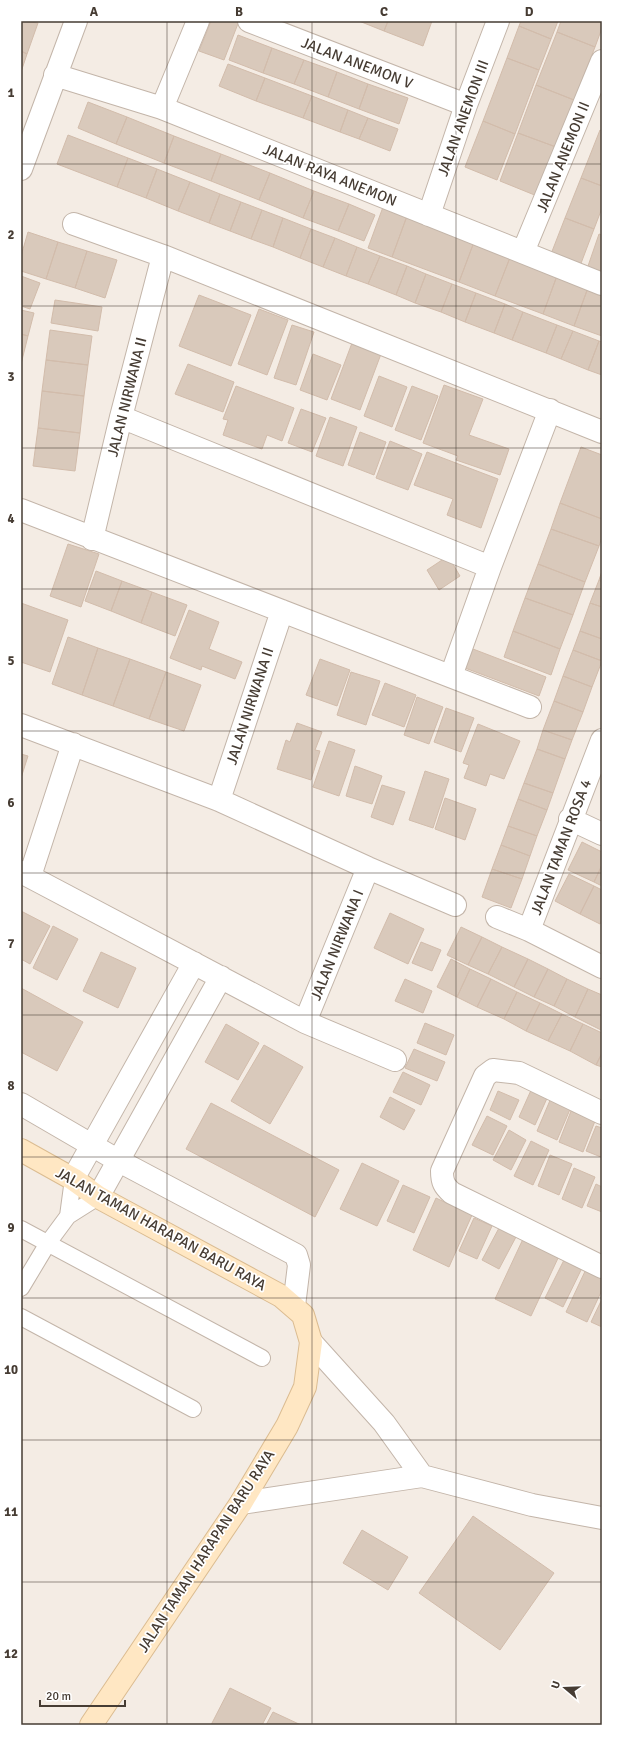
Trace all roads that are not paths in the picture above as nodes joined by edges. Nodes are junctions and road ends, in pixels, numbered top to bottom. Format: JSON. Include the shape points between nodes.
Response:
{"nodes":[{"id":1,"x":76,"y":21,"type":"edge"},
{"id":2,"x":198,"y":21,"type":"edge"},
{"id":3,"x":249,"y":21,"type":"edge"},
{"id":4,"x":498,"y":21,"type":"edge"},
{"id":5,"x":602,"y":61,"type":"edge"},
{"id":6,"x":55,"y":75,"type":"junction"},
{"id":7,"x":466,"y":105,"type":"junction"},
{"id":8,"x":162,"y":108,"type":"junction"},
{"id":9,"x":21,"y":169,"type":"edge"},
{"id":10,"x":429,"y":215,"type":"junction"},
{"id":11,"x":74,"y":224,"type":"dead end"},
{"id":12,"x":523,"y":252,"type":"junction"},
{"id":13,"x":163,"y":256,"type":"junction"},
{"id":14,"x":602,"y":284,"type":"edge"},
{"id":15,"x":550,"y":410,"type":"junction"},
{"id":16,"x":121,"y":416,"type":"junction"},
{"id":17,"x":602,"y":432,"type":"edge"},
{"id":18,"x":21,"y":510,"type":"edge"},
{"id":19,"x":92,"y":538,"type":"junction"},
{"id":20,"x":490,"y":567,"type":"junction"},
{"id":21,"x":282,"y":611,"type":"junction"},
{"id":22,"x":451,"y":676,"type":"junction"},
{"id":23,"x":530,"y":707,"type":"dead end"},
{"id":24,"x":21,"y":725,"type":"edge"},
{"id":25,"x":602,"y":740,"type":"edge"},
{"id":26,"x":73,"y":744,"type":"junction"},
{"id":27,"x":219,"y":800,"type":"junction"},
{"id":28,"x":570,"y":819,"type":"junction"},
{"id":29,"x":602,"y":834,"type":"edge"},
{"id":30,"x":368,"y":868,"type":"junction"},
{"id":31,"x":26,"y":874,"type":"edge"},
{"id":32,"x":455,"y":905,"type":"dead end"},
{"id":33,"x":497,"y":917,"type":"dead end"},
{"id":34,"x":529,"y":930,"type":"junction"},
{"id":35,"x":194,"y":963,"type":"junction"},
{"id":36,"x":602,"y":967,"type":"edge"},
{"id":37,"x":221,"y":977,"type":"junction"},
{"id":38,"x":305,"y":1022,"type":"junction"},
{"id":39,"x":395,"y":1060,"type":"dead end"},
{"id":40,"x":21,"y":1104,"type":"edge"},
{"id":41,"x":602,"y":1113,"type":"edge"},
{"id":42,"x":92,"y":1144,"type":"junction"},
{"id":43,"x":21,"y":1150,"type":"edge"},
{"id":44,"x":119,"y":1161,"type":"junction"},
{"id":45,"x":73,"y":1179,"type":"junction"},
{"id":46,"x":98,"y":1197,"type":"junction"},
{"id":47,"x":68,"y":1216,"type":"junction"},
{"id":48,"x":21,"y":1229,"type":"edge"},
{"id":49,"x":48,"y":1243,"type":"junction"},
{"id":50,"x":602,"y":1267,"type":"edge"},
{"id":51,"x":21,"y":1288,"type":"edge"},
{"id":52,"x":294,"y":1306,"type":"junction"},
{"id":53,"x":21,"y":1317,"type":"edge"},
{"id":54,"x":311,"y":1342,"type":"junction"},
{"id":55,"x":262,"y":1358,"type":"dead end"},
{"id":56,"x":193,"y":1409,"type":"dead end"},
{"id":57,"x":422,"y":1476,"type":"junction"},
{"id":58,"x":241,"y":1503,"type":"junction"},
{"id":59,"x":602,"y":1518,"type":"edge"},
{"id":60,"x":91,"y":1725,"type":"edge"}],
"edges":[{"from":1,"to":6,"type":"street"},
{"from":2,"to":8,"type":"street"},
{"from":3,"to":7,"type":"street","name":"JALAN ANEMON V"},
{"from":4,"to":7,"type":"street","name":"JALAN ANEMON III"},
{"from":5,"to":12,"type":"street","name":"JALAN ANEMON II"},
{"from":6,"to":8,"type":"street","name":"JALAN RAYA ANEMON"},
{"from":6,"to":9,"type":"street"},
{"from":7,"to":10,"type":"street","name":"JALAN ANEMON III"},
{"from":8,"to":10,"type":"street","name":"JALAN RAYA ANEMON"},
{"from":10,"to":12,"type":"street","name":"JALAN RAYA ANEMON"},
{"from":11,"to":13,"type":"street"},
{"from":12,"to":14,"type":"street","name":"JALAN RAYA ANEMON"},
{"from":13,"to":15,"type":"street"},
{"from":13,"to":16,"type":"street","name":"JALAN NIRWANA II"},
{"from":15,"to":17,"type":"street"},
{"from":15,"to":20,"type":"street"},
{"from":16,"to":19,"type":"street","name":"JALAN NIRWANA II"},
{"from":16,"to":20,"type":"street"},
{"from":18,"to":19,"type":"street"},
{"from":19,"to":21,"type":"street"},
{"from":20,"to":22,"type":"street"},
{"from":21,"to":22,"type":"street"},
{"from":21,"to":27,"type":"street","name":"JALAN NIRWANA II"},
{"from":22,"to":23,"type":"street"},
{"from":24,"to":26,"type":"street"},
{"from":25,"to":28,"type":"street","name":"JALAN TAMAN ROSA 4"},
{"from":26,"to":27,"type":"street"},
{"from":26,"to":31,"type":"street"},
{"from":27,"to":30,"type":"street"},
{"from":28,"to":29,"type":"street"},
{"from":28,"to":34,"type":"street","name":"JALAN TAMAN ROSA 4"},
{"from":30,"to":32,"type":"street"},
{"from":30,"to":38,"type":"street","name":"JALAN NIRWANA I"},
{"from":31,"to":35,"type":"street"},
{"from":33,"to":34,"type":"street"},
{"from":34,"to":36,"type":"street"},
{"from":35,"to":37,"type":"street"},
{"from":35,"to":42,"type":"street"},
{"from":37,"to":38,"type":"street"},
{"from":37,"to":44,"type":"street"},
{"from":38,"to":39,"type":"street"},
{"from":40,"to":42,"type":"street"},
{"from":41,"to":50,"type":"street","via":[[519,1073],[493,1070],[485,1076],[442,1171],[442,1180],[452,1192]]},
{"from":42,"to":44,"type":"street"},
{"from":42,"to":45,"type":"street"},
{"from":43,"to":45,"type":"street","name":"JALAN TAMAN HARAPAN BARU RAYA"},
{"from":44,"to":46,"type":"street"},
{"from":44,"to":52,"type":"street","via":[[296,1255],[299,1265]]},
{"from":45,"to":46,"type":"street","name":"JALAN TAMAN HARAPAN BARU RAYA"},
{"from":45,"to":47,"type":"lane"},
{"from":46,"to":47,"type":"lane"},
{"from":46,"to":52,"type":"street","name":"JALAN TAMAN HARAPAN BARU RAYA","via":[[281,1296]]},
{"from":47,"to":49,"type":"lane"},
{"from":48,"to":49,"type":"lane"},
{"from":49,"to":51,"type":"lane"},
{"from":49,"to":55,"type":"lane"},
{"from":52,"to":54,"type":"street","name":"JALAN TAMAN HARAPAN BARU RAYA","via":[[303,1315]]},
{"from":53,"to":56,"type":"lane"},
{"from":54,"to":57,"type":"street","via":[[384,1423]]},
{"from":54,"to":58,"type":"street","name":"JALAN TAMAN HARAPAN BARU RAYA","via":[[305,1387],[287,1426]]},
{"from":57,"to":58,"type":"street"},
{"from":57,"to":59,"type":"street","via":[[532,1505]]},
{"from":58,"to":60,"type":"street","name":"JALAN TAMAN HARAPAN BARU RAYA"}]}
